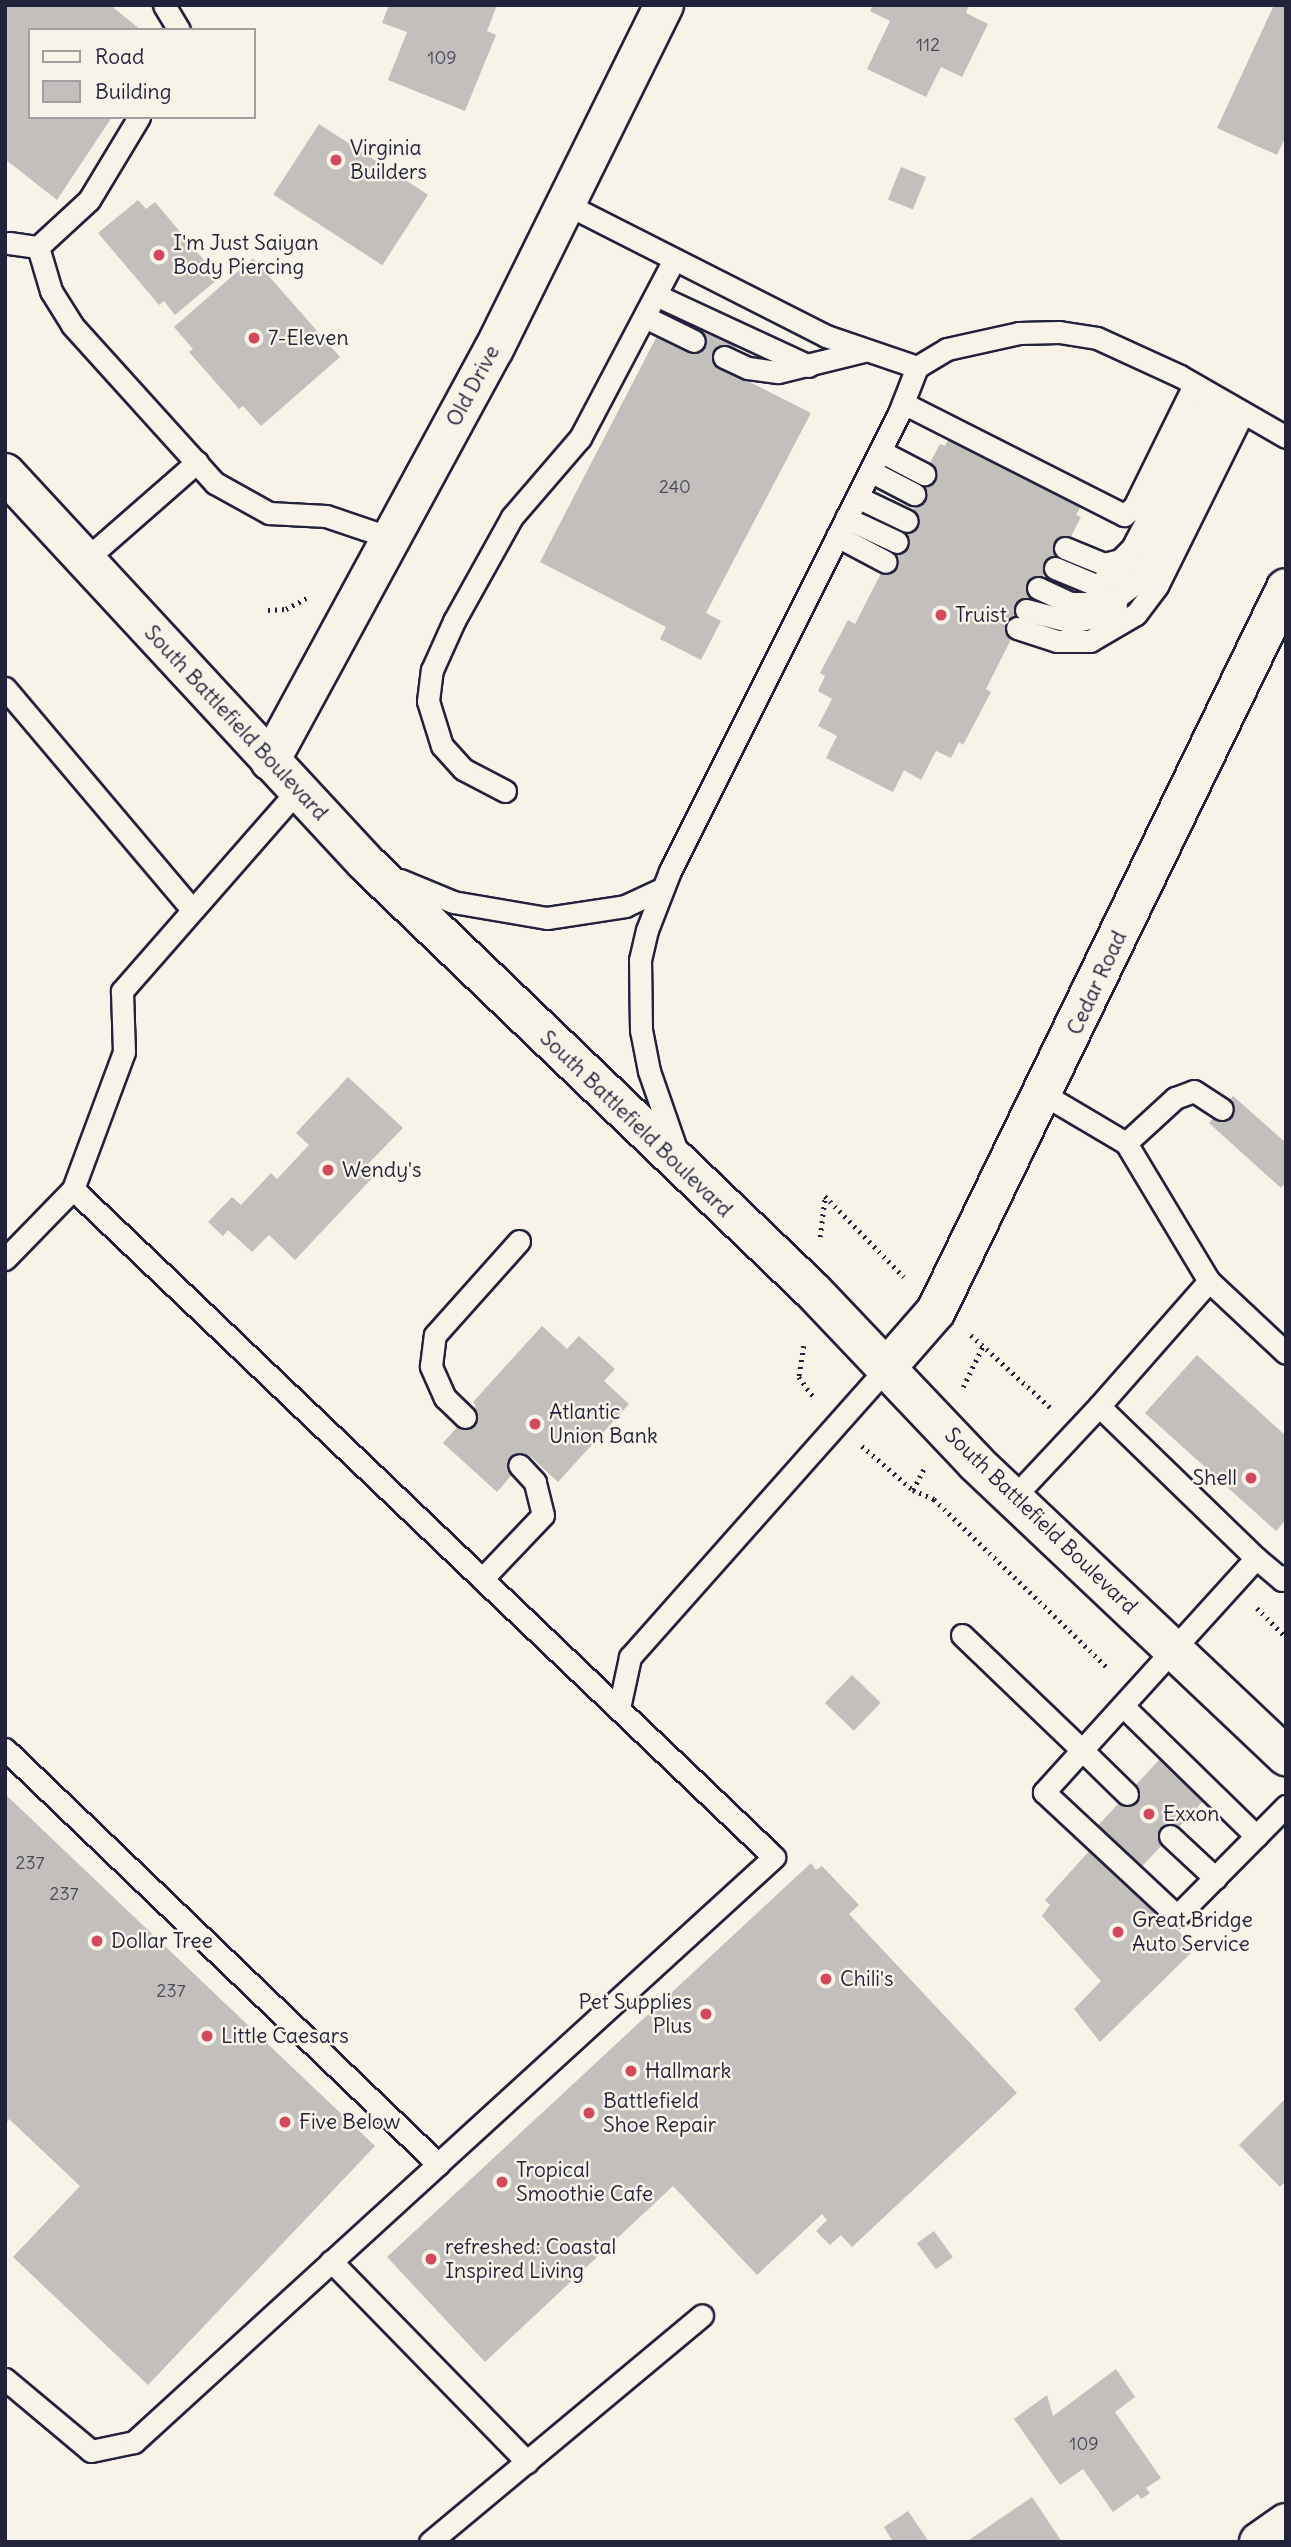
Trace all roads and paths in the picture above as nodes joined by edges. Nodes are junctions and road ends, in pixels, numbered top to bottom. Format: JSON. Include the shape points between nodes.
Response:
{"nodes":[{"id":1,"x":164,"y":5,"type":"edge"},
{"id":2,"x":664,"y":5,"type":"edge"},
{"id":3,"x":178,"y":28,"type":"edge"},
{"id":4,"x":138,"y":119,"type":"edge"},
{"id":5,"x":566,"y":204,"type":"junction"},
{"id":6,"x":6,"y":243,"type":"edge"},
{"id":7,"x":38,"y":247,"type":"junction"},
{"id":8,"x":674,"y":260,"type":"junction"},
{"id":9,"x":658,"y":296,"type":"junction"},
{"id":10,"x":648,"y":318,"type":"junction"},
{"id":11,"x":694,"y":341,"type":"dead end"},
{"id":12,"x":864,"y":351,"type":"junction"},
{"id":13,"x":724,"y":357,"type":"dead end"},
{"id":14,"x":809,"y":366,"type":"junction"},
{"id":15,"x":917,"y":367,"type":"junction"},
{"id":16,"x":1219,"y":401,"type":"junction"},
{"id":17,"x":903,"y":403,"type":"junction"},
{"id":18,"x":1286,"y":437,"type":"edge"},
{"id":19,"x":880,"y":451,"type":"junction"},
{"id":20,"x":197,"y":462,"type":"junction"},
{"id":21,"x":870,"y":471,"type":"junction"},
{"id":22,"x":5,"y":473,"type":"edge"},
{"id":23,"x":924,"y":474,"type":"dead end"},
{"id":24,"x":914,"y":494,"type":"dead end"},
{"id":25,"x":857,"y":497,"type":"junction"},
{"id":26,"x":907,"y":522,"type":"dead end"},
{"id":27,"x":841,"y":527,"type":"junction"},
{"id":28,"x":1142,"y":533,"type":"junction"},
{"id":29,"x":391,"y":538,"type":"junction"},
{"id":30,"x":897,"y":541,"type":"dead end"},
{"id":31,"x":1065,"y":548,"type":"dead end"},
{"id":32,"x":85,"y":560,"type":"junction"},
{"id":33,"x":886,"y":562,"type":"dead end"},
{"id":34,"x":1055,"y":568,"type":"dead end"},
{"id":35,"x":1144,"y":572,"type":"junction"},
{"id":36,"x":1038,"y":588,"type":"dead end"},
{"id":37,"x":1286,"y":588,"type":"edge"},
{"id":38,"x":5,"y":688,"type":"edge"},
{"id":39,"x":270,"y":761,"type":"junction"},
{"id":40,"x":298,"y":790,"type":"junction"},
{"id":41,"x":505,"y":792,"type":"dead end"},
{"id":42,"x":366,"y":863,"type":"junction"},
{"id":43,"x":660,"y":890,"type":"junction"},
{"id":44,"x":191,"y":908,"type":"junction"},
{"id":45,"x":1043,"y":1094,"type":"junction"},
{"id":46,"x":1222,"y":1109,"type":"dead end"},
{"id":47,"x":1126,"y":1143,"type":"junction"},
{"id":48,"x":73,"y":1189,"type":"junction"},
{"id":49,"x":708,"y":1194,"type":"junction"},
{"id":50,"x":825,"y":1196,"type":"dead end"},
{"id":51,"x":519,"y":1241,"type":"dead end"},
{"id":52,"x":5,"y":1258,"type":"edge"},
{"id":53,"x":1209,"y":1281,"type":"junction"},
{"id":54,"x":936,"y":1311,"type":"junction"},
{"id":55,"x":984,"y":1344,"type":"dead end"},
{"id":56,"x":1286,"y":1353,"type":"edge"},
{"id":57,"x":888,"y":1366,"type":"junction"},
{"id":58,"x":1099,"y":1406,"type":"junction"},
{"id":59,"x":465,"y":1417,"type":"dead end"},
{"id":60,"x":519,"y":1465,"type":"dead end"},
{"id":61,"x":914,"y":1490,"type":"dead end"},
{"id":62,"x":1013,"y":1498,"type":"junction"},
{"id":63,"x":1256,"y":1558,"type":"junction"},
{"id":64,"x":1286,"y":1576,"type":"edge"},
{"id":65,"x":482,"y":1579,"type":"junction"},
{"id":66,"x":962,"y":1635,"type":"dead end"},
{"id":67,"x":1175,"y":1651,"type":"junction"},
{"id":68,"x":1129,"y":1700,"type":"junction"},
{"id":69,"x":619,"y":1709,"type":"junction"},
{"id":70,"x":5,"y":1749,"type":"edge"},
{"id":71,"x":1082,"y":1750,"type":"junction"},
{"id":72,"x":1286,"y":1756,"type":"edge"},
{"id":73,"x":1127,"y":1794,"type":"dead end"},
{"id":74,"x":1286,"y":1806,"type":"edge"},
{"id":75,"x":1170,"y":1836,"type":"dead end"},
{"id":76,"x":1256,"y":1836,"type":"junction"},
{"id":77,"x":1215,"y":1878,"type":"junction"},
{"id":78,"x":438,"y":2164,"type":"junction"},
{"id":79,"x":331,"y":2261,"type":"junction"},
{"id":80,"x":702,"y":2315,"type":"dead end"},
{"id":81,"x":5,"y":2379,"type":"edge"},
{"id":82,"x":527,"y":2462,"type":"junction"},
{"id":83,"x":1286,"y":2523,"type":"edge"},
{"id":84,"x":430,"y":2542,"type":"edge"},
{"id":85,"x":1259,"y":2542,"type":"edge"}],
"edges":[{"from":1,"to":3,"type":"lane"},
{"from":2,"to":5,"type":"main road","name":"Old Drive"},
{"from":4,"to":7,"type":"lane","via":[[89,200]]},
{"from":5,"to":8,"type":"lane"},
{"from":5,"to":29,"type":"main road","name":"Old Drive"},
{"from":6,"to":7,"type":"lane"},
{"from":7,"to":20,"type":"lane","via":[[51,291],[72,326]]},
{"from":8,"to":9,"type":"lane"},
{"from":8,"to":12,"type":"lane"},
{"from":9,"to":10,"type":"lane"},
{"from":9,"to":14,"type":"lane"},
{"from":10,"to":11,"type":"lane"},
{"from":10,"to":41,"type":"lane","via":[[580,438],[512,517],[432,670],[428,701],[442,746],[463,769]]},
{"from":12,"to":14,"type":"lane"},
{"from":12,"to":15,"type":"lane"},
{"from":13,"to":14,"type":"lane","via":[[748,368],[778,372]]},
{"from":15,"to":16,"type":"lane","via":[[947,349],[1019,333],[1059,332],[1128,351]]},
{"from":15,"to":17,"type":"lane"},
{"from":16,"to":17,"type":"lane","via":[[1124,515]]},
{"from":16,"to":18,"type":"lane"},
{"from":16,"to":28,"type":"lane"},
{"from":16,"to":35,"type":"lane"},
{"from":16,"to":35,"type":"lane","via":[[1157,586],[1136,614],[1090,641],[1057,641],[1022,619],[1089,619],[1128,596]]},
{"from":17,"to":19,"type":"lane"},
{"from":19,"to":21,"type":"lane"},
{"from":19,"to":23,"type":"lane"},
{"from":20,"to":29,"type":"lane","via":[[215,483],[269,513],[326,516]]},
{"from":20,"to":32,"type":"lane"},
{"from":21,"to":24,"type":"lane"},
{"from":21,"to":25,"type":"lane"},
{"from":22,"to":32,"type":"main road","name":"South Battlefield Boulevard"},
{"from":25,"to":26,"type":"lane"},
{"from":25,"to":27,"type":"lane"},
{"from":27,"to":30,"type":"lane"},
{"from":27,"to":33,"type":"lane"},
{"from":27,"to":43,"type":"lane"},
{"from":28,"to":31,"type":"lane","via":[[1124,557],[1110,564],[1091,562]]},
{"from":28,"to":34,"type":"lane","via":[[1126,565],[1102,584],[1089,584]]},
{"from":29,"to":39,"type":"main road","name":"Old Drive"},
{"from":32,"to":39,"type":"main road","name":"South Battlefield Boulevard"},
{"from":35,"to":36,"type":"lane","via":[[1127,591],[1097,603],[1070,603]]},
{"from":37,"to":45,"type":"main road","name":"Cedar Road"},
{"from":38,"to":44,"type":"lane"},
{"from":39,"to":40,"type":"main road","name":"South Battlefield Boulevard"},
{"from":40,"to":42,"type":"main road","name":"South Battlefield Boulevard"},
{"from":40,"to":44,"type":"lane"},
{"from":42,"to":43,"type":"lane","via":[[453,902],[526,918],[584,915],[625,906]]},
{"from":42,"to":49,"type":"main road","name":"South Battlefield Boulevard"},
{"from":43,"to":49,"type":"lane","via":[[640,960],[641,1030],[649,1071],[677,1152]]},
{"from":44,"to":48,"type":"lane","via":[[122,991],[124,1052]]},
{"from":45,"to":47,"type":"lane"},
{"from":45,"to":54,"type":"main road","name":"Cedar Road"},
{"from":46,"to":47,"type":"lane","via":[[1194,1091],[1175,1098]]},
{"from":47,"to":53,"type":"lane"},
{"from":48,"to":52,"type":"lane"},
{"from":48,"to":65,"type":"lane"},
{"from":49,"to":57,"type":"main road","name":"South Battlefield Boulevard"},
{"from":50,"to":54,"type":"path"},
{"from":51,"to":59,"type":"lane","via":[[435,1335],[431,1366],[445,1398]]},
{"from":53,"to":56,"type":"lane"},
{"from":53,"to":58,"type":"lane"},
{"from":54,"to":55,"type":"path"},
{"from":54,"to":57,"type":"main road","name":"Cedar Road"},
{"from":57,"to":62,"type":"main road","name":"South Battlefield Boulevard"},
{"from":57,"to":69,"type":"lane","via":[[630,1657]]},
{"from":58,"to":62,"type":"lane"},
{"from":58,"to":63,"type":"lane"},
{"from":60,"to":65,"type":"lane","via":[[535,1482],[543,1514]]},
{"from":61,"to":68,"type":"path","via":[[934,1499]]},
{"from":62,"to":67,"type":"main road","name":"South Battlefield Boulevard"},
{"from":63,"to":64,"type":"lane","via":[[1282,1580]]},
{"from":63,"to":67,"type":"lane"},
{"from":65,"to":69,"type":"lane"},
{"from":66,"to":71,"type":"lane"},
{"from":67,"to":68,"type":"lane"},
{"from":67,"to":72,"type":"main road","name":"South Battlefield Boulevard"},
{"from":68,"to":71,"type":"lane"},
{"from":68,"to":76,"type":"lane"},
{"from":69,"to":78,"type":"lane","via":[[775,1857]]},
{"from":70,"to":78,"type":"lane"},
{"from":71,"to":73,"type":"lane"},
{"from":71,"to":77,"type":"lane","via":[[1044,1792],[1177,1916]]},
{"from":74,"to":76,"type":"lane"},
{"from":75,"to":77,"type":"lane"},
{"from":76,"to":77,"type":"lane"},
{"from":78,"to":79,"type":"lane"},
{"from":79,"to":81,"type":"lane","via":[[134,2442],[91,2451]]},
{"from":79,"to":82,"type":"lane"},
{"from":80,"to":82,"type":"lane"},
{"from":82,"to":84,"type":"lane"},
{"from":83,"to":85,"type":"main road"}]}
